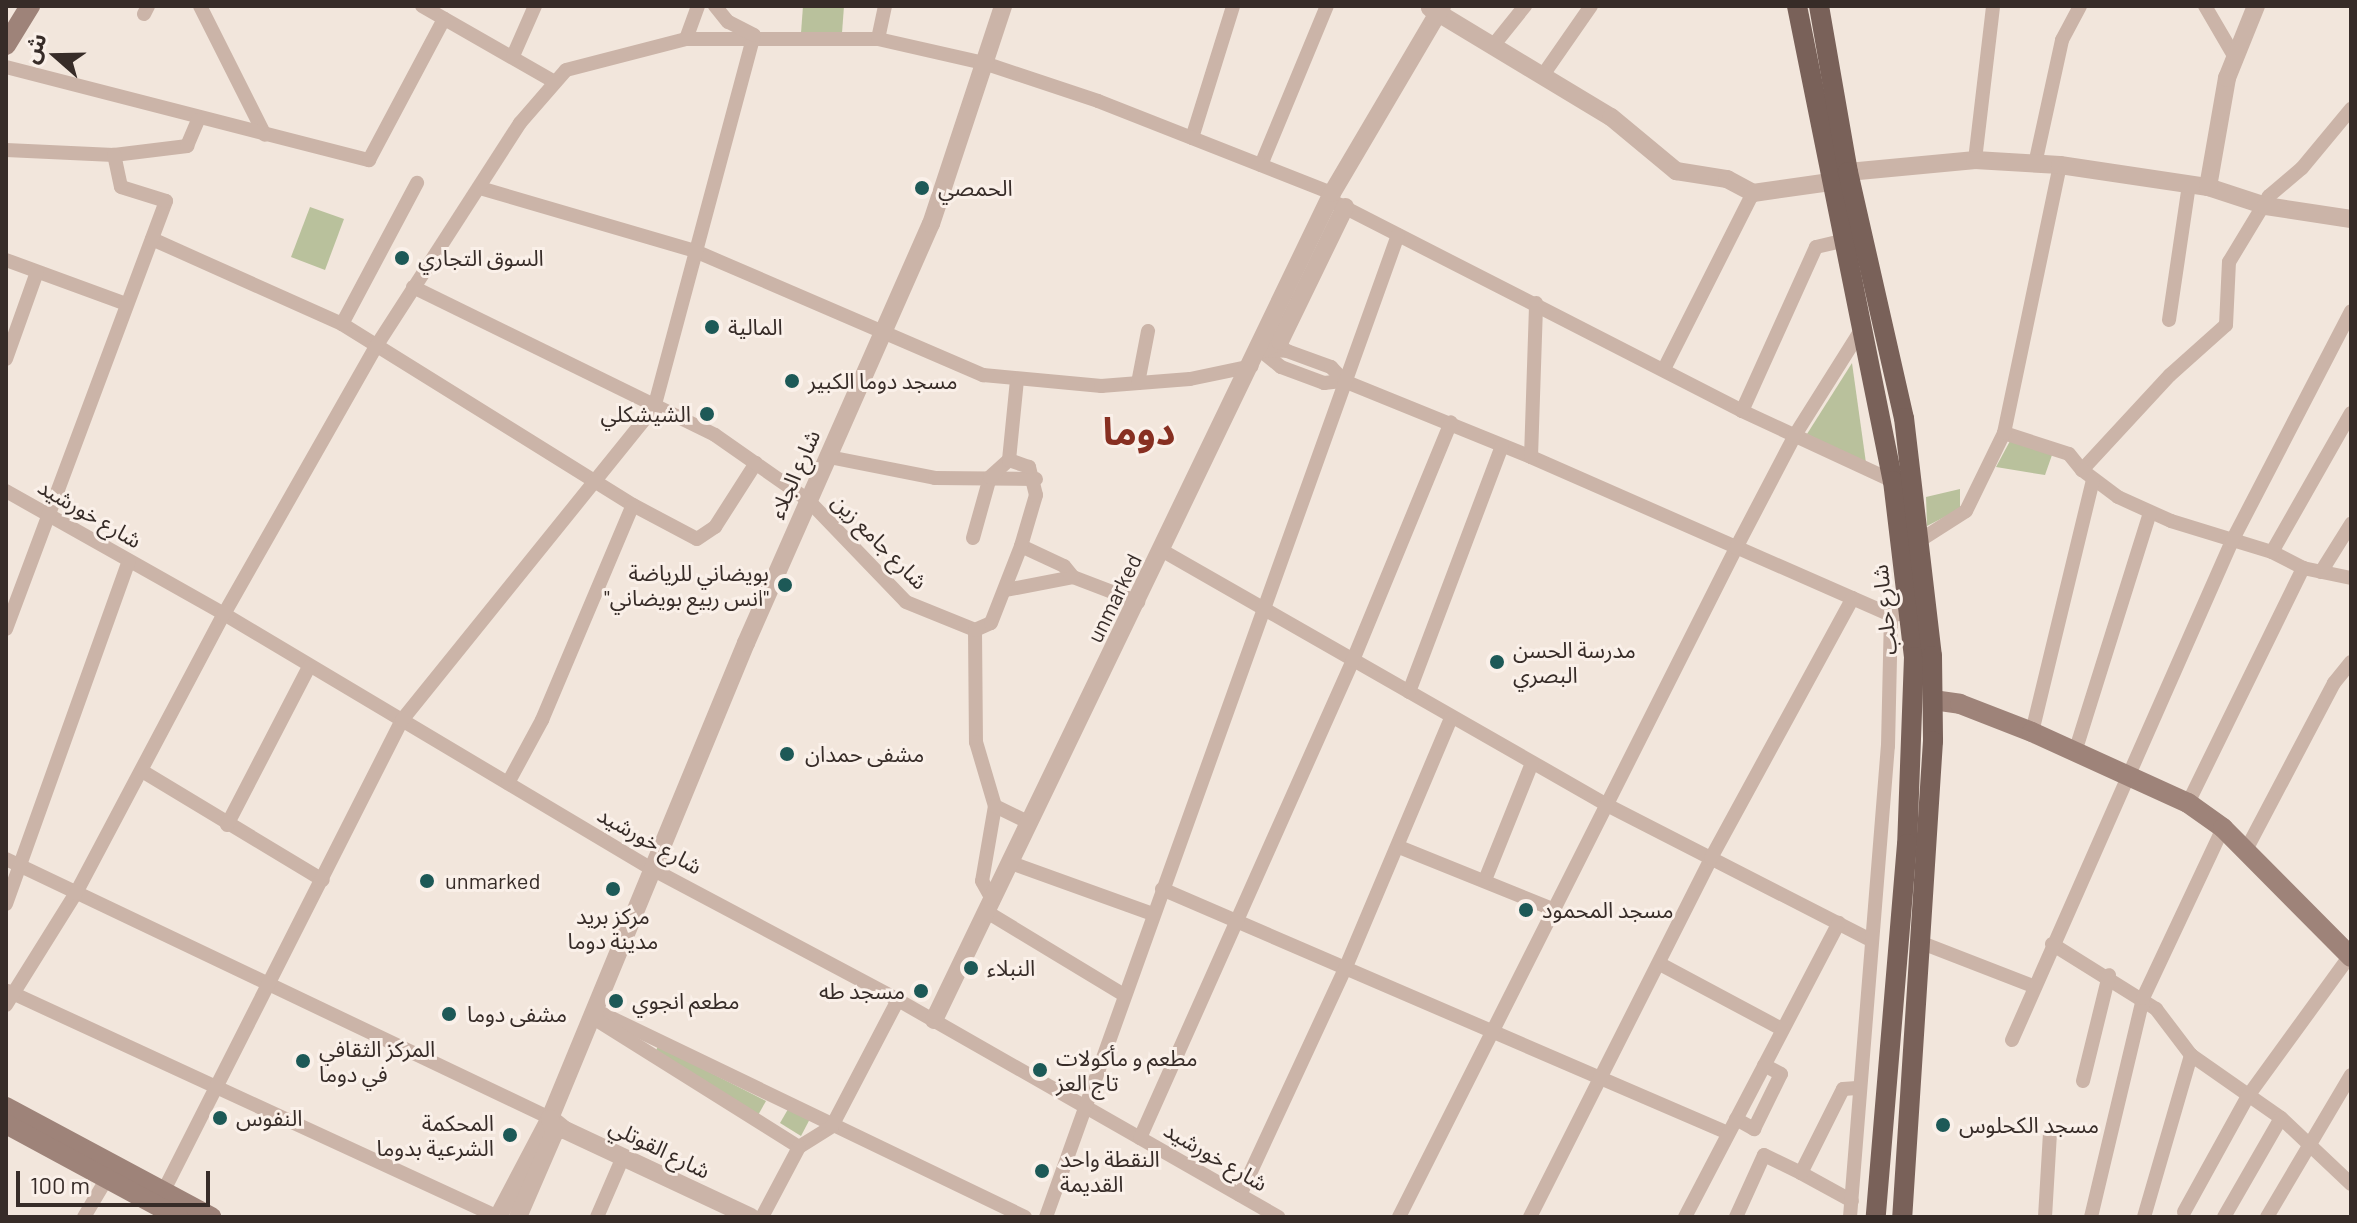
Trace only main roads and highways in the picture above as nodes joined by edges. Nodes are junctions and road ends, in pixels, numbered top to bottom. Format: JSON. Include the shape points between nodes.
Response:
{"nodes":[{"id":1,"x":30,"y":6,"type":"edge"},
{"id":2,"x":1797,"y":6,"type":"edge"},
{"id":3,"x":1819,"y":6,"type":"edge"},
{"id":4,"x":6,"y":45,"type":"edge"},
{"id":5,"x":1909,"y":613,"type":"junction"},
{"id":6,"x":1924,"y":700,"type":"junction"},
{"id":7,"x":2351,"y":956,"type":"edge"},
{"id":8,"x":6,"y":1107,"type":"edge"},
{"id":9,"x":6,"y":1124,"type":"edge"},
{"id":10,"x":159,"y":1199,"type":"junction"},
{"id":11,"x":178,"y":1217,"type":"edge"},
{"id":12,"x":211,"y":1217,"type":"edge"},
{"id":13,"x":1876,"y":1217,"type":"edge"},
{"id":14,"x":1902,"y":1217,"type":"edge"}],
"edges":[{"from":1,"to":4,"type":"main road"},
{"from":2,"to":5,"type":"main road","name":"شارع حلب","via":[[1893,481]]},
{"from":3,"to":5,"type":"main road","name":"شارع حلب","via":[[1848,172],[1904,418],[1922,539]]},
{"from":5,"to":6,"type":"main road","name":"شارع حلب"},
{"from":6,"to":7,"type":"main road","via":[[1969,706],[2188,803],[2223,828]]},
{"from":6,"to":13,"type":"main road","name":"شارع حلب"},
{"from":6,"to":14,"type":"main road","name":"شارع حلب","via":[[1922,943]]},
{"from":8,"to":10,"type":"main road"},
{"from":9,"to":10,"type":"main road","via":[[106,1180]]},
{"from":10,"to":11,"type":"main road"},
{"from":10,"to":12,"type":"main road"}]}
